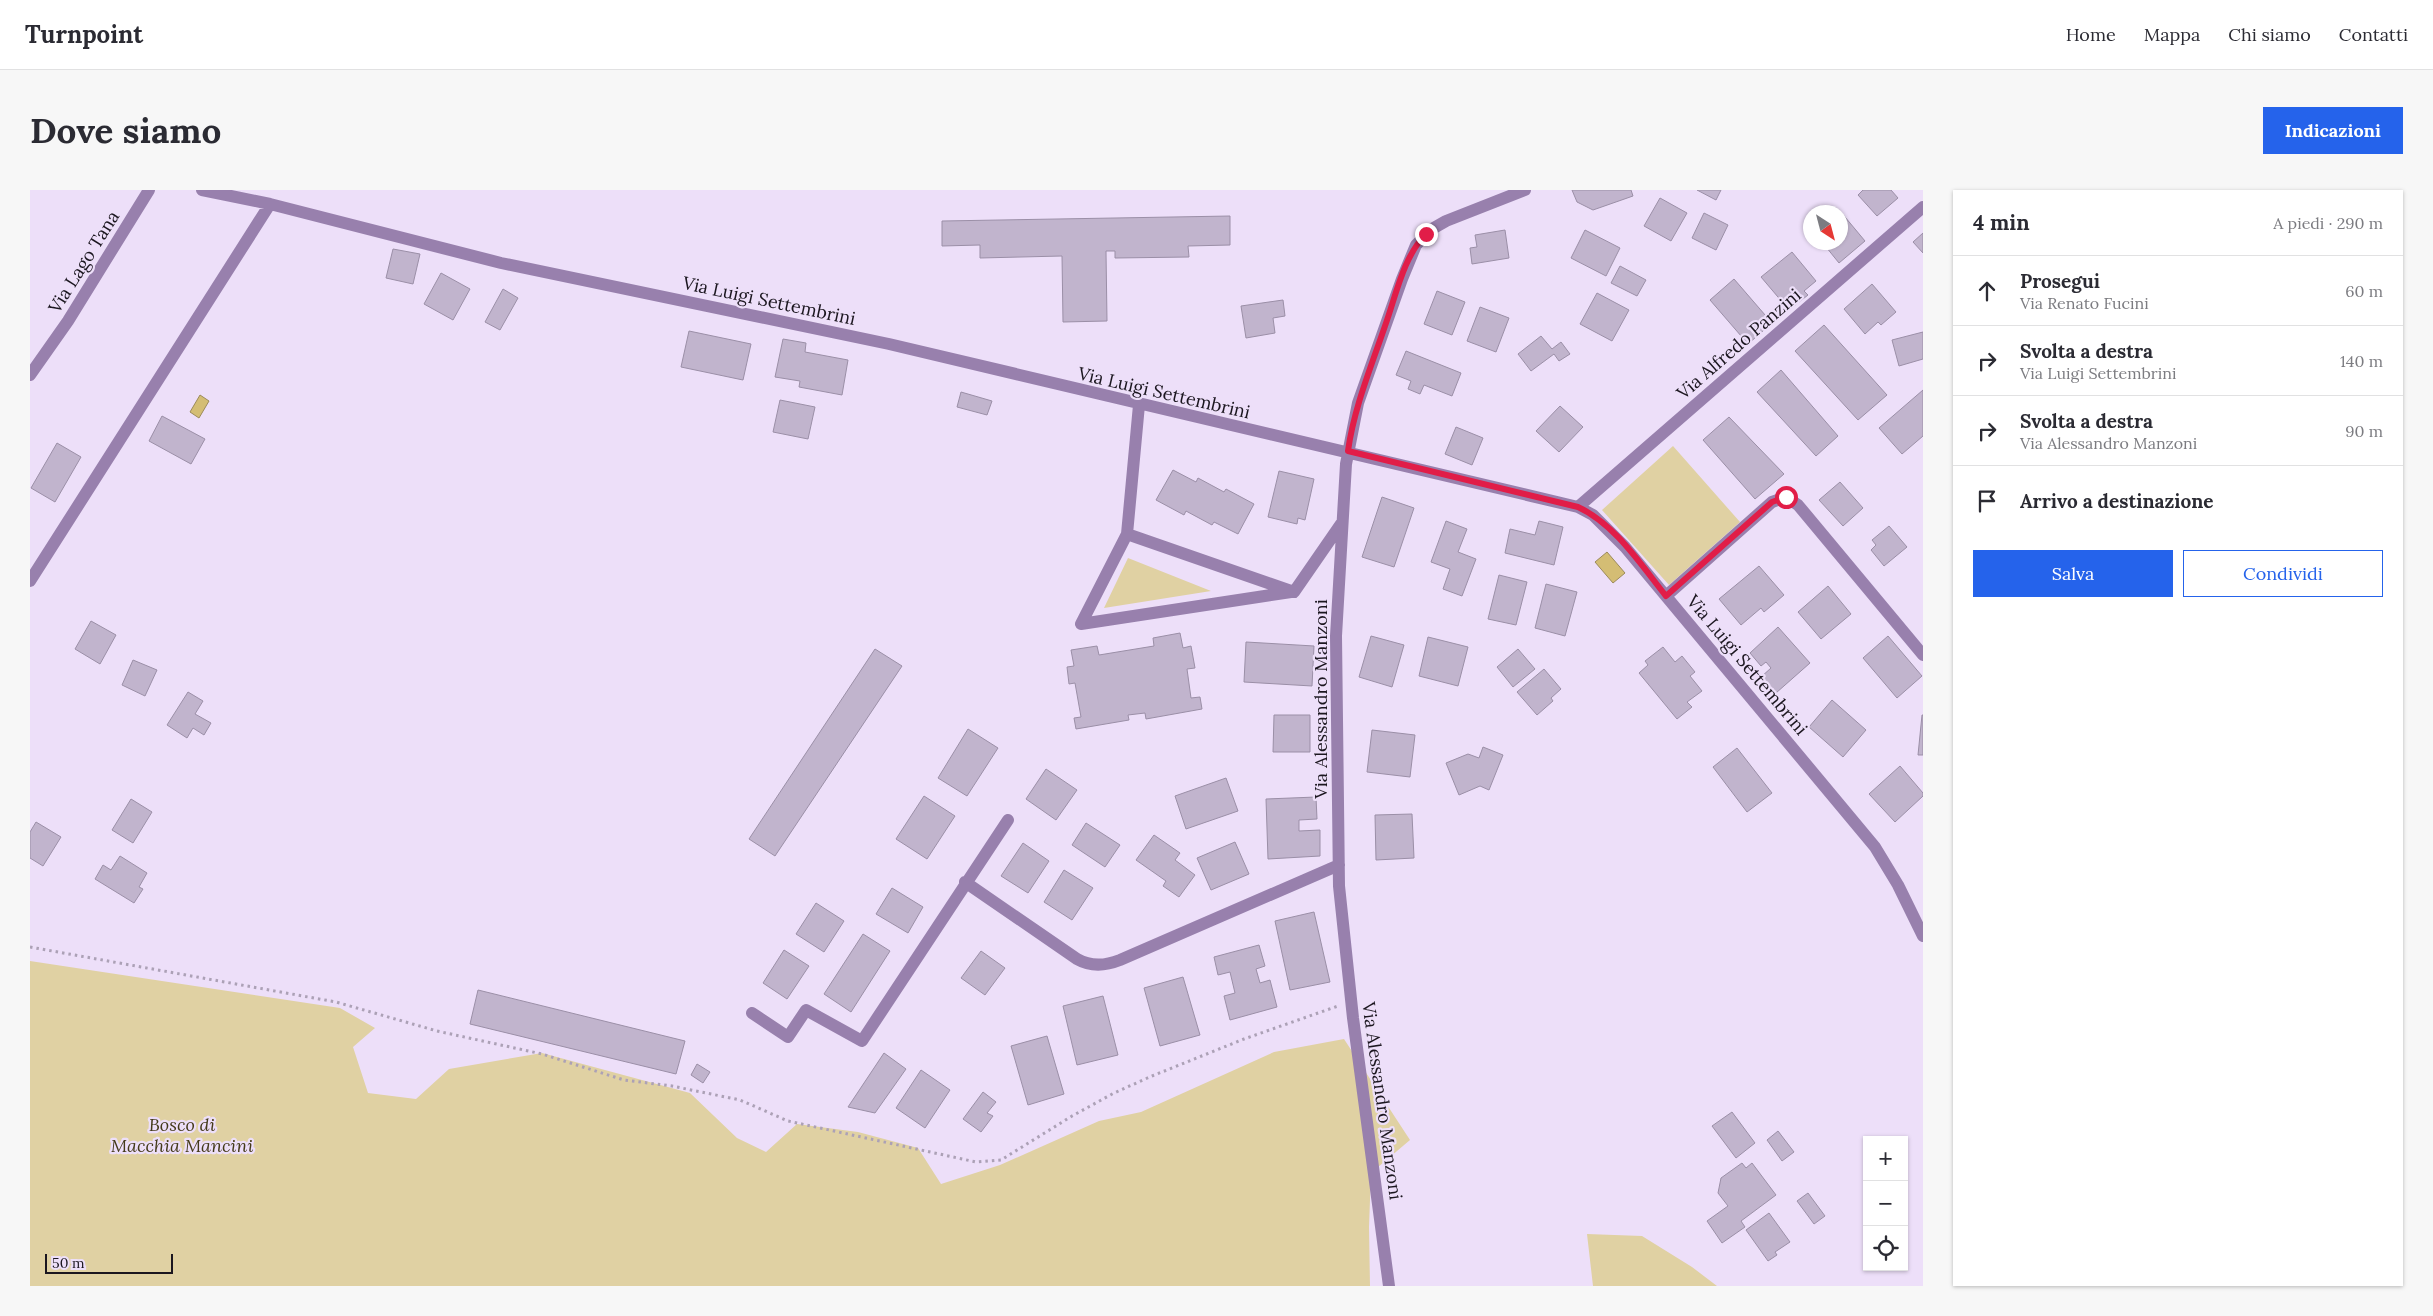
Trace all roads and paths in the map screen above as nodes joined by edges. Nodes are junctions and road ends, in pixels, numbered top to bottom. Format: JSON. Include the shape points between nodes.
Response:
{"nodes":[{"id":1,"x":149,"y":190,"type":"edge"},
{"id":2,"x":202,"y":190,"type":"edge"},
{"id":3,"x":1525,"y":190,"type":"edge"},
{"id":4,"x":270,"y":204,"type":"junction"},
{"id":5,"x":1923,"y":207,"type":"edge"},
{"id":6,"x":30,"y":376,"type":"edge"},
{"id":7,"x":1139,"y":405,"type":"junction"},
{"id":8,"x":1348,"y":451,"type":"junction"},
{"id":9,"x":1578,"y":507,"type":"junction"},
{"id":10,"x":1341,"y":524,"type":"junction"},
{"id":11,"x":1127,"y":534,"type":"junction"},
{"id":12,"x":30,"y":581,"type":"edge"},
{"id":13,"x":1294,"y":592,"type":"junction"},
{"id":14,"x":1666,"y":596,"type":"junction"},
{"id":15,"x":1923,"y":655,"type":"edge"},
{"id":16,"x":1008,"y":820,"type":"dead end"},
{"id":17,"x":1339,"y":866,"type":"junction"},
{"id":18,"x":965,"y":882,"type":"junction"},
{"id":19,"x":1923,"y":936,"type":"edge"},
{"id":20,"x":30,"y":947,"type":"edge"},
{"id":21,"x":1351,"y":1002,"type":"junction"},
{"id":22,"x":752,"y":1013,"type":"dead end"},
{"id":23,"x":1389,"y":1286,"type":"edge"}],
"edges":[{"from":1,"to":6,"type":"street","name":"Via Lago Tana"},
{"from":2,"to":4,"type":"street","name":"Via Luigi Settembrini"},
{"from":3,"to":8,"type":"street","name":"Via Alessandro Manzoni","via":[[1446,221],[1432,229],[1416,246],[1358,403]]},
{"from":4,"to":7,"type":"street","name":"Via Luigi Settembrini","via":[[500,264],[889,344]]},
{"from":4,"to":12,"type":"street"},
{"from":5,"to":9,"type":"street","name":"Via Alfredo Panzini"},
{"from":7,"to":8,"type":"street","name":"Via Luigi Settembrini"},
{"from":7,"to":11,"type":"street"},
{"from":8,"to":9,"type":"street","name":"Via Luigi Settembrini"},
{"from":8,"to":10,"type":"street","name":"Via Alessandro Manzoni"},
{"from":9,"to":14,"type":"street","name":"Via Luigi Settembrini","via":[[1593,515],[1610,531]]},
{"from":10,"to":13,"type":"street"},
{"from":10,"to":17,"type":"street","name":"Via Alessandro Manzoni","via":[[1336,636]]},
{"from":11,"to":13,"type":"street"},
{"from":11,"to":13,"type":"street","via":[[1081,624]]},
{"from":14,"to":15,"type":"street","via":[[1772,502],[1786,497],[1798,505]]},
{"from":14,"to":19,"type":"street","name":"Via Luigi Settembrini","via":[[1875,847]]},
{"from":16,"to":18,"type":"street"},
{"from":17,"to":18,"type":"street","via":[[1120,960],[1098,965],[1076,959]]},
{"from":17,"to":21,"type":"street","name":"Via Alessandro Manzoni"},
{"from":18,"to":22,"type":"street","via":[[862,1041],[806,1010],[788,1037]]},
{"from":20,"to":21,"type":"path","via":[[336,1002],[437,1031],[542,1054],[624,1080],[740,1100],[788,1121],[976,1162],[1001,1160],[1072,1116],[1152,1076],[1244,1039]]},
{"from":21,"to":23,"type":"street","name":"Via Alessandro Manzoni"}]}
